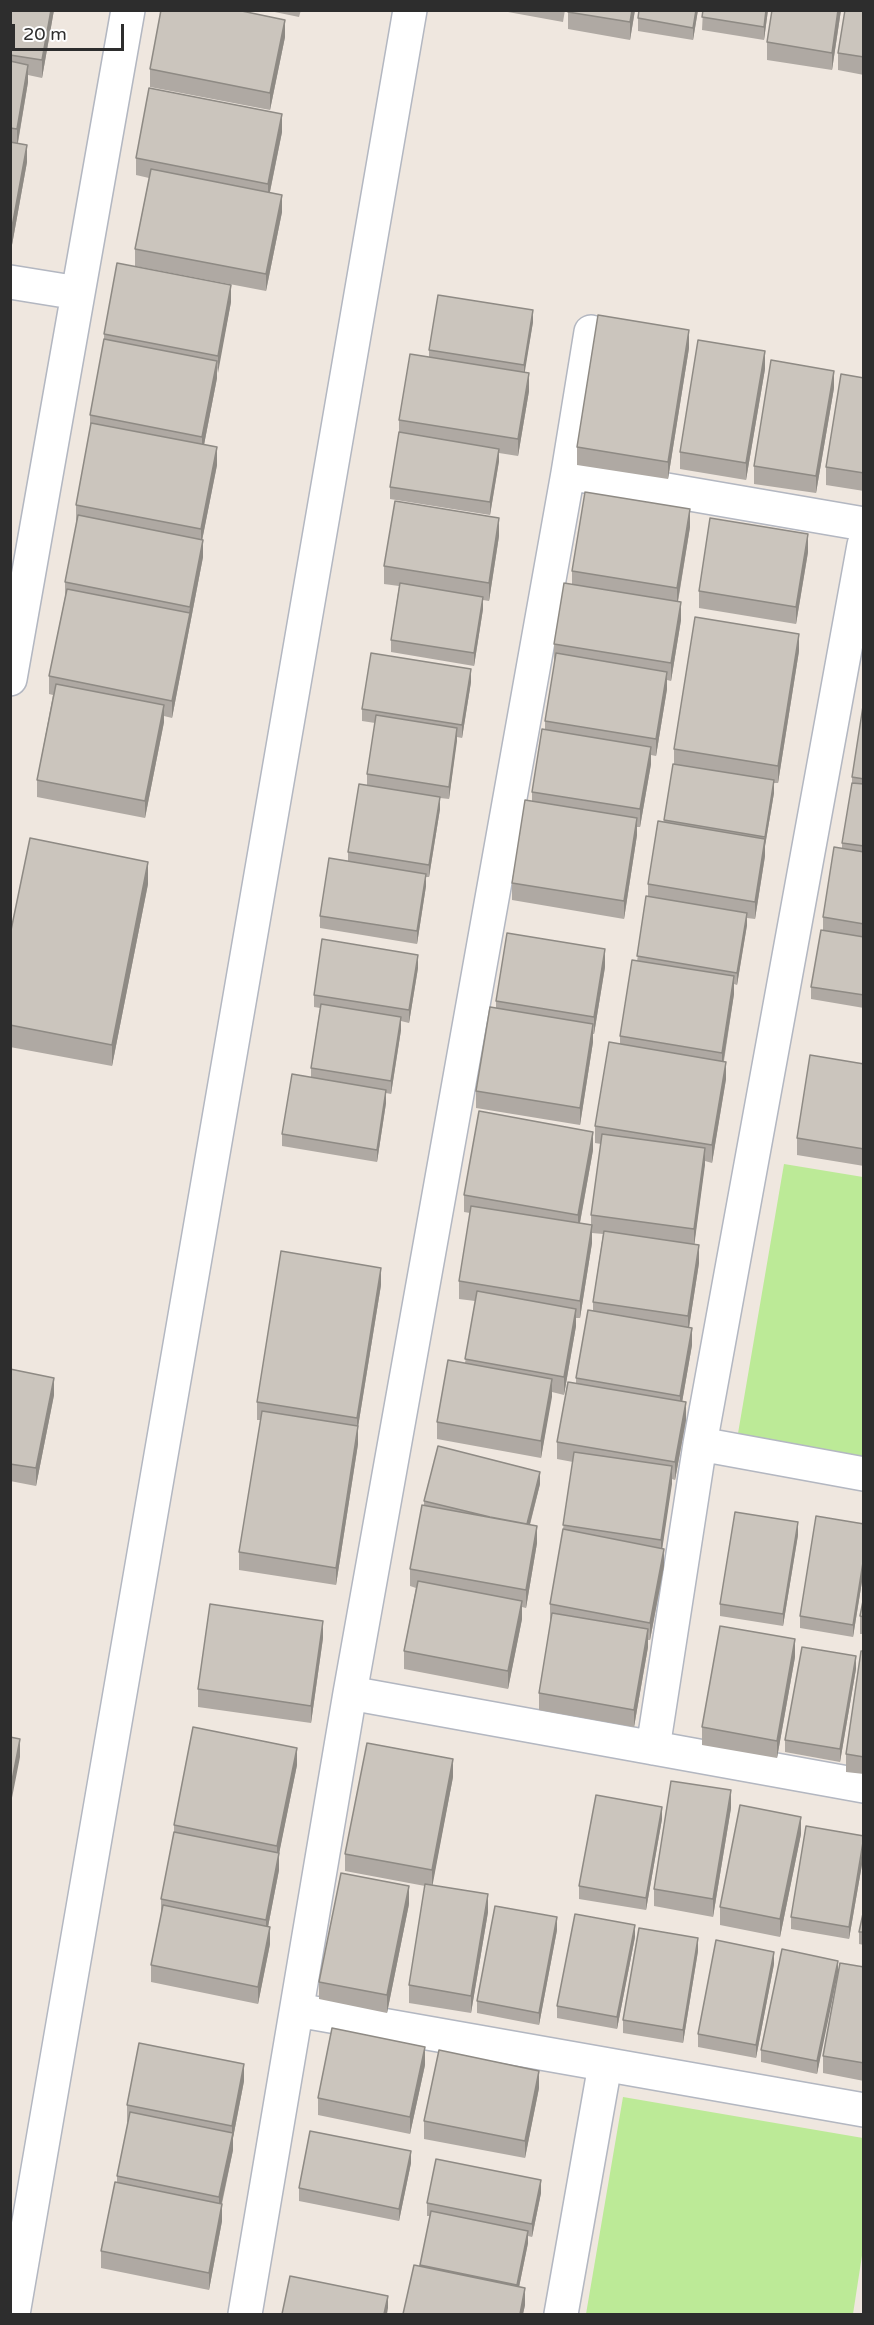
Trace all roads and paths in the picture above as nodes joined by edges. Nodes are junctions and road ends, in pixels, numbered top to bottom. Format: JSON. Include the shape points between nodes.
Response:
{"nodes":[{"id":1,"x":128,"y":10,"type":"edge"},
{"id":2,"x":410,"y":10,"type":"edge"},
{"id":3,"x":10,"y":282,"type":"edge"},
{"id":4,"x":78,"y":293,"type":"junction"},
{"id":5,"x":591,"y":332,"type":"dead end"},
{"id":6,"x":568,"y":473,"type":"junction"},
{"id":7,"x":864,"y":524,"type":"edge"},
{"id":8,"x":864,"y":545,"type":"edge"},
{"id":9,"x":10,"y":679,"type":"edge"},
{"id":10,"x":700,"y":1444,"type":"junction"},
{"id":11,"x":864,"y":1474,"type":"edge"},
{"id":12,"x":350,"y":1693,"type":"junction"},
{"id":13,"x":653,"y":1748,"type":"junction"},
{"id":14,"x":864,"y":1786,"type":"edge"},
{"id":15,"x":297,"y":2010,"type":"junction"},
{"id":16,"x":605,"y":2065,"type":"junction"},
{"id":17,"x":864,"y":2110,"type":"edge"},
{"id":18,"x":13,"y":2314,"type":"edge"},
{"id":19,"x":245,"y":2314,"type":"edge"},
{"id":20,"x":561,"y":2314,"type":"edge"}],
"edges":[{"from":1,"to":4,"type":"street"},
{"from":2,"to":18,"type":"street"},
{"from":3,"to":4,"type":"street"},
{"from":4,"to":9,"type":"street"},
{"from":5,"to":6,"type":"street"},
{"from":6,"to":7,"type":"street"},
{"from":6,"to":12,"type":"street"},
{"from":8,"to":10,"type":"street"},
{"from":10,"to":11,"type":"street"},
{"from":10,"to":13,"type":"street"},
{"from":12,"to":13,"type":"street"},
{"from":12,"to":15,"type":"street"},
{"from":13,"to":14,"type":"street"},
{"from":15,"to":16,"type":"street"},
{"from":15,"to":19,"type":"street"},
{"from":16,"to":17,"type":"street"},
{"from":16,"to":20,"type":"street"}]}
